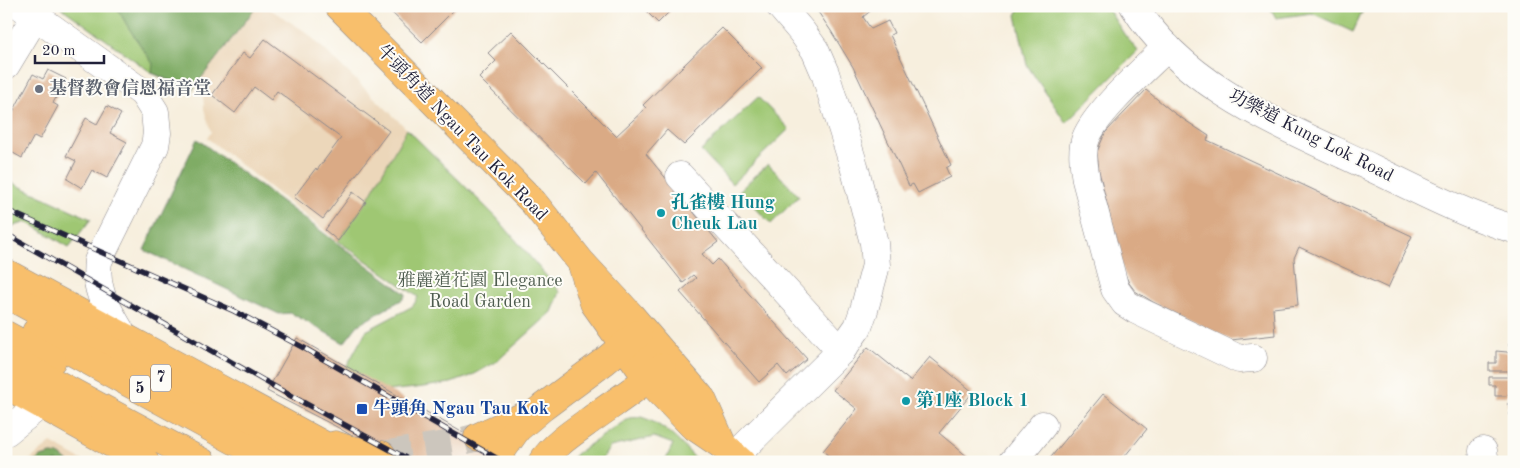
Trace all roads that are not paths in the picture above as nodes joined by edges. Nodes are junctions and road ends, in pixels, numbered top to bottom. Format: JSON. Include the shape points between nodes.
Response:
{"nodes":[{"id":1,"x":339,"y":6,"type":"edge"},
{"id":2,"x":780,"y":6,"type":"edge"},
{"id":3,"x":1134,"y":6,"type":"edge"},
{"id":4,"x":28,"y":11,"type":"edge"},
{"id":5,"x":1167,"y":47,"type":"junction"},
{"id":6,"x":6,"y":65,"type":"edge"},
{"id":7,"x":680,"y":176,"type":"dead end"},
{"id":8,"x":1514,"y":229,"type":"edge"},
{"id":9,"x":6,"y":273,"type":"edge"},
{"id":10,"x":6,"y":294,"type":"edge"},
{"id":11,"x":6,"y":315,"type":"edge"},
{"id":12,"x":122,"y":334,"type":"junction"},
{"id":13,"x":6,"y":335,"type":"edge"},
{"id":14,"x":633,"y":338,"type":"junction"},
{"id":15,"x":841,"y":351,"type":"junction"},
{"id":16,"x":6,"y":357,"type":"edge"},
{"id":17,"x":1252,"y":358,"type":"dead end"},
{"id":18,"x":669,"y":361,"type":"junction"},
{"id":19,"x":648,"y":379,"type":"junction"},
{"id":20,"x":6,"y":385,"type":"edge"},
{"id":21,"x":41,"y":404,"type":"junction"},
{"id":22,"x":543,"y":407,"type":"junction"},
{"id":23,"x":1043,"y":425,"type":"dead end"},
{"id":24,"x":296,"y":430,"type":"junction"},
{"id":25,"x":6,"y":432,"type":"edge"},
{"id":26,"x":478,"y":437,"type":"tunnel mouth"},
{"id":27,"x":108,"y":450,"type":"edge"},
{"id":28,"x":502,"y":450,"type":"tunnel mouth"},
{"id":29,"x":382,"y":455,"type":"tunnel mouth"},
{"id":30,"x":733,"y":455,"type":"edge"},
{"id":31,"x":336,"y":459,"type":"edge"},
{"id":32,"x":145,"y":462,"type":"edge"},
{"id":33,"x":202,"y":462,"type":"edge"},
{"id":34,"x":237,"y":462,"type":"edge"},
{"id":35,"x":274,"y":462,"type":"edge"},
{"id":36,"x":542,"y":462,"type":"edge"},
{"id":37,"x":1013,"y":462,"type":"edge"}],
"edges":[{"from":1,"to":14,"type":"main road","name":"牛頭角道 Ngau Tau Kok Road","via":[[532,202],[581,262],[594,303]]},
{"from":2,"to":15,"type":"street","via":[[815,50],[825,73],[874,242],[876,265],[864,310],[858,326]]},
{"from":3,"to":5,"type":"street","name":"功樂道 Kung Lok Road"},
{"from":4,"to":6,"type":"street"},
{"from":4,"to":12,"type":"street","via":[[143,93],[155,112],[155,146],[98,261],[96,274],[98,291]]},
{"from":5,"to":8,"type":"street","name":"功樂道 Kung Lok Road","via":[[1211,84],[1250,109],[1471,215]]},
{"from":5,"to":17,"type":"street","via":[[1106,109],[1084,144],[1086,180],[1112,279],[1120,297],[1136,310],[1238,359]]},
{"from":7,"to":15,"type":"street"},
{"from":9,"to":12,"type":"main road"},
{"from":10,"to":31,"type":"main road","number":"7"},
{"from":11,"to":35,"type":"main road","number":"5"},
{"from":12,"to":24,"type":"main road"},
{"from":13,"to":34,"type":"main road","number":"5"},
{"from":14,"to":18,"type":"main road","name":"牛頭角道 Ngau Tau Kok Road"},
{"from":14,"to":19,"type":"main road","name":"牛頭角道 Ngau Tau Kok Road"},
{"from":14,"to":22,"type":"main road"},
{"from":15,"to":30,"type":"street"},
{"from":16,"to":33,"type":"main road"},
{"from":18,"to":19,"type":"main road"},
{"from":18,"to":30,"type":"main road","name":"牛頭角道 Ngau Tau Kok Road","via":[[702,399]]},
{"from":19,"to":30,"type":"main road","name":"牛頭角道 Ngau Tau Kok Road","via":[[692,425]]},
{"from":19,"to":36,"type":"main road","via":[[568,436]]},
{"from":20,"to":21,"type":"main road"},
{"from":21,"to":25,"type":"street"},
{"from":21,"to":27,"type":"main road"},
{"from":22,"to":26,"type":"main road"},
{"from":22,"to":28,"type":"main road","via":[[517,429]]},
{"from":23,"to":37,"type":"street"},
{"from":24,"to":29,"type":"main road","via":[[348,449]]},
{"from":24,"to":31,"type":"main road"},
{"from":27,"to":32,"type":"main road"}]}
